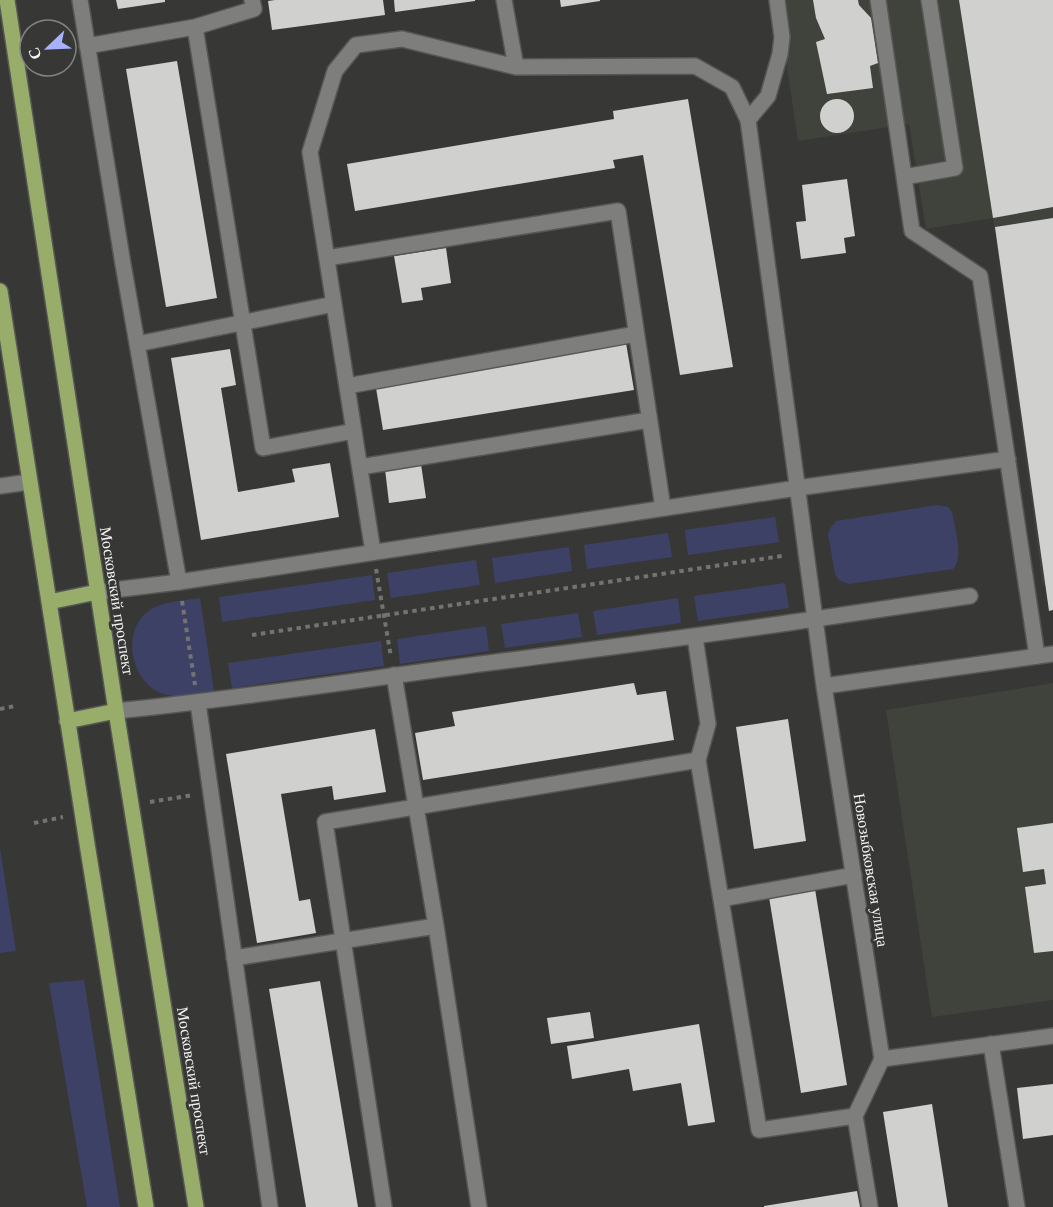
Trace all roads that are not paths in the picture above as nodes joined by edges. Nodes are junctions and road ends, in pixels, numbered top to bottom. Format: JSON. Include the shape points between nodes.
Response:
{"nodes":[{"id":1,"x":7,"y":0,"type":"edge"},
{"id":2,"x":80,"y":0,"type":"edge"},
{"id":3,"x":252,"y":0,"type":"edge"},
{"id":4,"x":504,"y":0,"type":"edge"},
{"id":5,"x":777,"y":0,"type":"edge"},
{"id":6,"x":878,"y":0,"type":"edge"},
{"id":7,"x":929,"y":0,"type":"edge"},
{"id":8,"x":195,"y":27,"type":"junction"},
{"id":9,"x":87,"y":46,"type":"junction"},
{"id":10,"x":516,"y":67,"type":"junction"},
{"id":11,"x":748,"y":120,"type":"junction"},
{"id":12,"x":904,"y":177,"type":"junction"},
{"id":13,"x":327,"y":258,"type":"junction"},
{"id":14,"x":0,"y":291,"type":"edge"},
{"id":15,"x":334,"y":304,"type":"junction"},
{"id":16,"x":242,"y":322,"type":"junction"},
{"id":17,"x":636,"y":333,"type":"junction"},
{"id":18,"x":137,"y":344,"type":"junction"},
{"id":19,"x":347,"y":386,"type":"junction"},
{"id":20,"x":650,"y":420,"type":"junction"},
{"id":21,"x":354,"y":431,"type":"junction"},
{"id":22,"x":1008,"y":459,"type":"junction"},
{"id":23,"x":360,"y":467,"type":"junction"},
{"id":24,"x":29,"y":482,"type":"junction"},
{"id":25,"x":0,"y":486,"type":"edge"},
{"id":26,"x":797,"y":488,"type":"junction"},
{"id":27,"x":663,"y":508,"type":"junction"},
{"id":28,"x":373,"y":552,"type":"junction"},
{"id":29,"x":179,"y":582,"type":"junction"},
{"id":30,"x":97,"y":592,"type":"junction"},
{"id":31,"x":970,"y":596,"type":"dead end"},
{"id":32,"x":49,"y":602,"type":"junction"},
{"id":33,"x":815,"y":619,"type":"junction"},
{"id":34,"x":695,"y":637,"type":"junction"},
{"id":35,"x":1053,"y":654,"type":"edge"},
{"id":36,"x":1037,"y":656,"type":"junction"},
{"id":37,"x":394,"y":675,"type":"junction"},
{"id":38,"x":824,"y":686,"type":"junction"},
{"id":39,"x":198,"y":703,"type":"junction"},
{"id":40,"x":116,"y":711,"type":"junction"},
{"id":41,"x":67,"y":721,"type":"junction"},
{"id":42,"x":698,"y":760,"type":"junction"},
{"id":43,"x":416,"y":808,"type":"junction"},
{"id":44,"x":854,"y":875,"type":"junction"},
{"id":45,"x":721,"y":899,"type":"junction"},
{"id":46,"x":436,"y":926,"type":"junction"},
{"id":47,"x":343,"y":940,"type":"junction"},
{"id":48,"x":234,"y":957,"type":"junction"},
{"id":49,"x":1053,"y":1036,"type":"edge"},
{"id":50,"x":991,"y":1044,"type":"junction"},
{"id":51,"x":882,"y":1059,"type":"junction"},
{"id":52,"x":855,"y":1116,"type":"junction"},
{"id":53,"x":146,"y":1207,"type":"edge"},
{"id":54,"x":196,"y":1207,"type":"edge"},
{"id":55,"x":270,"y":1207,"type":"edge"},
{"id":56,"x":384,"y":1207,"type":"edge"},
{"id":57,"x":478,"y":1207,"type":"edge"},
{"id":58,"x":870,"y":1207,"type":"edge"},
{"id":59,"x":1017,"y":1207,"type":"edge"}],
"edges":[{"from":1,"to":30,"type":"main road","name":"Московский проспект"},
{"from":2,"to":9,"type":"street"},
{"from":3,"to":8,"type":"street","via":[[254,9]]},
{"from":4,"to":10,"type":"street"},
{"from":5,"to":11,"type":"street","via":[[780,54],[768,96]]},
{"from":6,"to":12,"type":"street"},
{"from":7,"to":12,"type":"street","via":[[955,168]]},
{"from":8,"to":9,"type":"street"},
{"from":8,"to":16,"type":"street"},
{"from":9,"to":18,"type":"street"},
{"from":10,"to":11,"type":"street","name":"Новозыбковская улица","via":[[695,66],[732,87]]},
{"from":10,"to":13,"type":"street","name":"Новозыбковская улица","via":[[402,39],[356,45],[335,71],[310,152]]},
{"from":11,"to":26,"type":"street","name":"Новозыбковская улица"},
{"from":12,"to":22,"type":"street","via":[[912,231],[980,276]]},
{"from":13,"to":15,"type":"street","name":"Новозыбковская улица"},
{"from":13,"to":17,"type":"street","via":[[618,211]]},
{"from":14,"to":24,"type":"main road"},
{"from":15,"to":16,"type":"street"},
{"from":15,"to":19,"type":"street","name":"Новозыбковская улица"},
{"from":16,"to":18,"type":"street"},
{"from":16,"to":21,"type":"street","via":[[263,448]]},
{"from":17,"to":19,"type":"street"},
{"from":17,"to":20,"type":"street"},
{"from":18,"to":29,"type":"street"},
{"from":19,"to":21,"type":"street","name":"Новозыбковская улица"},
{"from":20,"to":23,"type":"street"},
{"from":20,"to":27,"type":"street"},
{"from":21,"to":23,"type":"street","name":"Новозыбковская улица"},
{"from":22,"to":26,"type":"street"},
{"from":22,"to":36,"type":"street"},
{"from":23,"to":28,"type":"street","name":"Новозыбковская улица"},
{"from":24,"to":25,"type":"street"},
{"from":24,"to":32,"type":"main road"},
{"from":26,"to":27,"type":"street"},
{"from":26,"to":33,"type":"street","name":"Новозыбковская улица"},
{"from":27,"to":28,"type":"street"},
{"from":28,"to":29,"type":"street"},
{"from":29,"to":30,"type":"street"},
{"from":30,"to":32,"type":"main road"},
{"from":30,"to":40,"type":"main road","name":"Московский проспект"},
{"from":31,"to":33,"type":"street"},
{"from":32,"to":41,"type":"main road"},
{"from":33,"to":34,"type":"street"},
{"from":33,"to":38,"type":"street","name":"Новозыбковская улица"},
{"from":34,"to":37,"type":"street"},
{"from":34,"to":42,"type":"street","via":[[708,724]]},
{"from":35,"to":36,"type":"street"},
{"from":36,"to":38,"type":"street"},
{"from":37,"to":39,"type":"street"},
{"from":37,"to":43,"type":"street"},
{"from":38,"to":44,"type":"street","name":"Новозыбковская улица"},
{"from":39,"to":40,"type":"street"},
{"from":39,"to":48,"type":"street"},
{"from":40,"to":41,"type":"main road"},
{"from":40,"to":54,"type":"main road","name":"Московский проспект"},
{"from":41,"to":53,"type":"main road"},
{"from":42,"to":43,"type":"street"},
{"from":42,"to":45,"type":"street"},
{"from":43,"to":46,"type":"street"},
{"from":43,"to":47,"type":"street","via":[[326,822]]},
{"from":44,"to":45,"type":"street"},
{"from":44,"to":51,"type":"street","name":"Новозыбковская улица"},
{"from":45,"to":52,"type":"street","via":[[759,1130]]},
{"from":46,"to":47,"type":"street"},
{"from":46,"to":57,"type":"street"},
{"from":47,"to":48,"type":"street"},
{"from":47,"to":56,"type":"street"},
{"from":48,"to":55,"type":"street"},
{"from":49,"to":50,"type":"street"},
{"from":50,"to":51,"type":"street"},
{"from":50,"to":59,"type":"street"},
{"from":51,"to":52,"type":"street"},
{"from":52,"to":58,"type":"street"}]}
